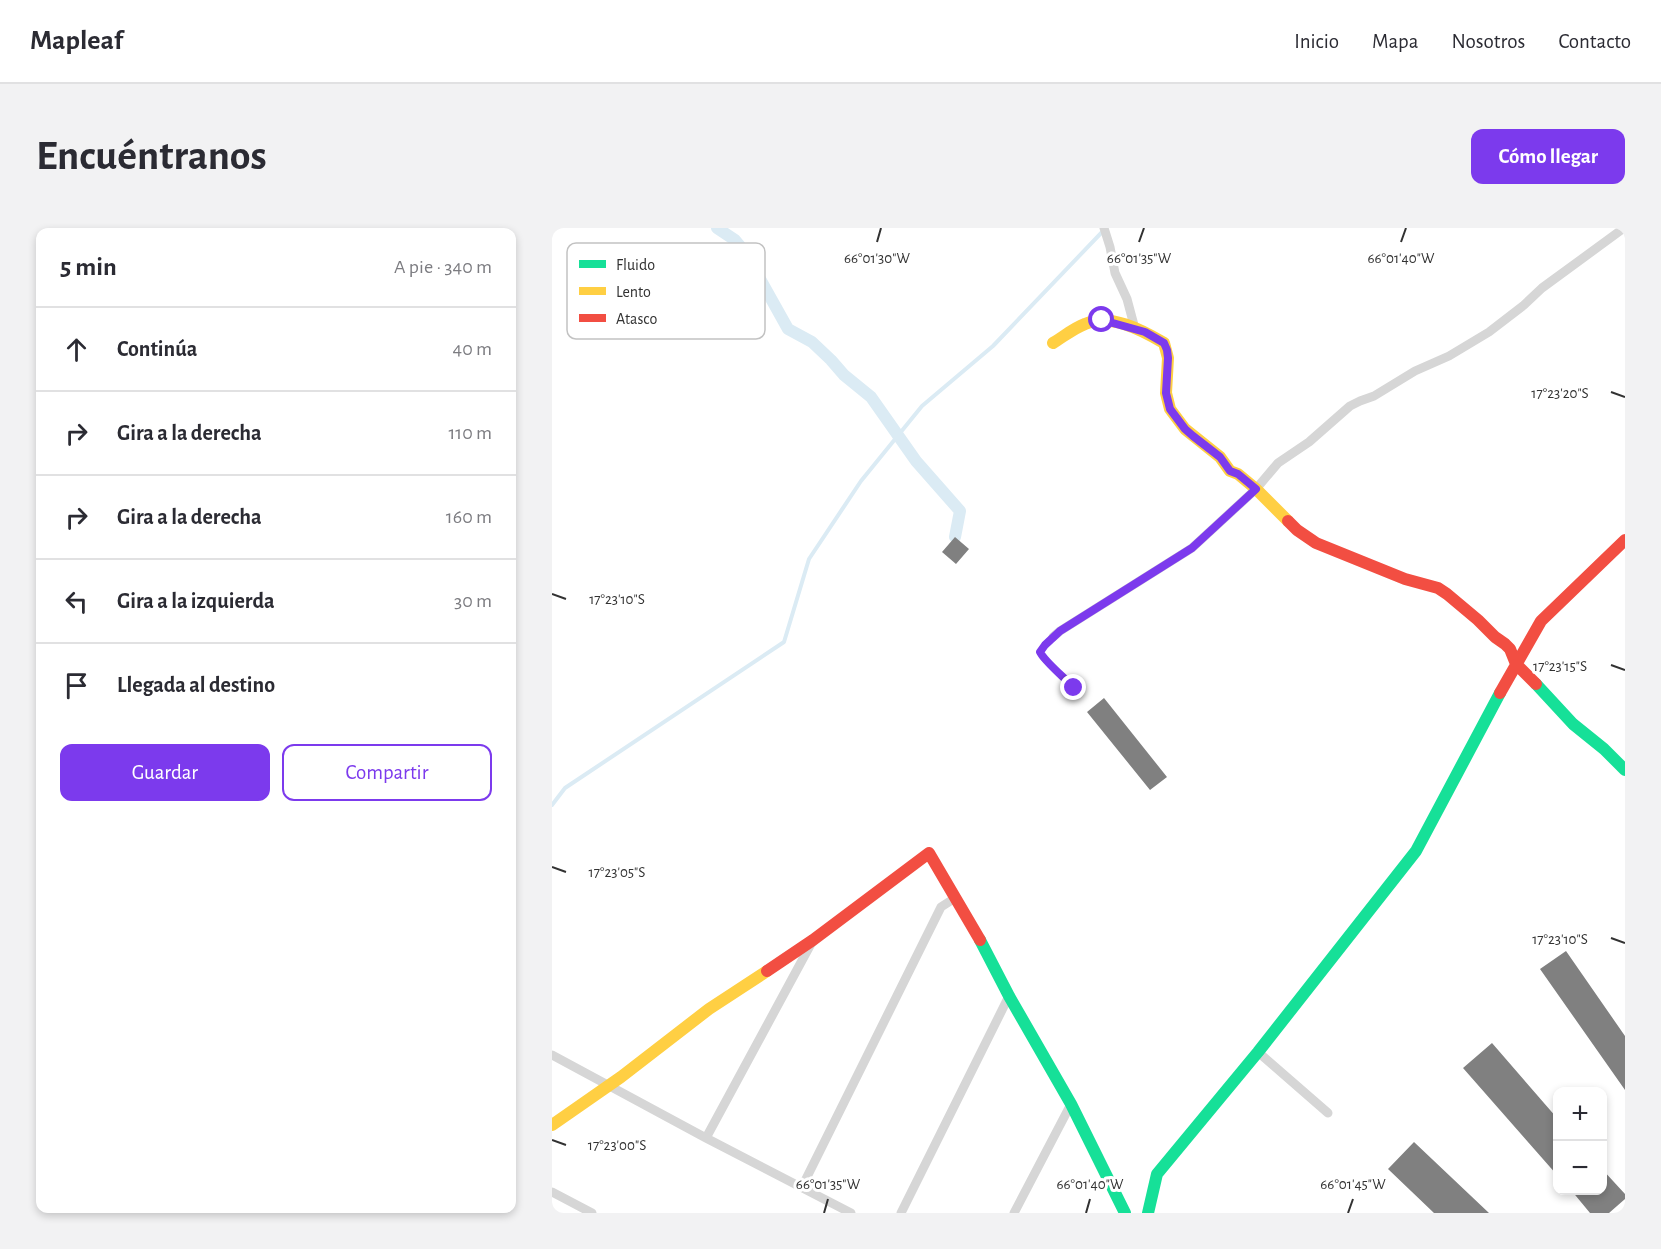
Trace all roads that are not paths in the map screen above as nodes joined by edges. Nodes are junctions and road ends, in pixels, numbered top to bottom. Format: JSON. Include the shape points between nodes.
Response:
{"nodes":[{"id":1,"x":1104,"y":228,"type":"edge"},
{"id":2,"x":1624,"y":228,"type":"edge"},
{"id":3,"x":1135,"y":329,"type":"junction"},
{"id":4,"x":1053,"y":344,"type":"dead end"},
{"id":5,"x":1256,"y":489,"type":"junction"},
{"id":6,"x":1625,"y":540,"type":"edge"},
{"id":7,"x":1053,"y":638,"type":"joint"},
{"id":8,"x":1516,"y":664,"type":"junction"},
{"id":9,"x":1081,"y":692,"type":"dead end"},
{"id":10,"x":1625,"y":770,"type":"edge"},
{"id":11,"x":954,"y":898,"type":"junction"},
{"id":12,"x":813,"y":940,"type":"junction"},
{"id":13,"x":1009,"y":996,"type":"junction"},
{"id":14,"x":1258,"y":1052,"type":"junction"},
{"id":15,"x":552,"y":1055,"type":"edge"},
{"id":16,"x":609,"y":1085,"type":"junction"},
{"id":17,"x":1071,"y":1104,"type":"junction"},
{"id":18,"x":1328,"y":1113,"type":"dead end"},
{"id":19,"x":552,"y":1125,"type":"edge"},
{"id":20,"x":706,"y":1138,"type":"junction"},
{"id":21,"x":801,"y":1187,"type":"junction"},
{"id":22,"x":552,"y":1192,"type":"edge"},
{"id":23,"x":592,"y":1213,"type":"edge"},
{"id":24,"x":851,"y":1213,"type":"edge"},
{"id":25,"x":901,"y":1213,"type":"edge"},
{"id":26,"x":1014,"y":1213,"type":"edge"},
{"id":27,"x":1125,"y":1213,"type":"edge"},
{"id":28,"x":1148,"y":1213,"type":"edge"}],
"edges":[{"from":1,"to":3,"type":"street","via":[[1114,273],[1127,299]]},
{"from":2,"to":5,"type":"street","via":[[1489,332],[1350,406],[1278,463]]},
{"from":3,"to":4,"type":"street","via":[[1095,321]]},
{"from":3,"to":5,"type":"street","via":[[1164,343],[1168,358],[1167,401],[1178,420],[1230,471]]},
{"from":5,"to":7,"type":"street","via":[[1192,548]]},
{"from":5,"to":8,"type":"street","via":[[1297,530],[1316,543],[1438,588],[1505,644]]},
{"from":6,"to":8,"type":"street","via":[[1541,621]]},
{"from":7,"to":9,"type":"lane","via":[[1040,652],[1043,659]]},
{"from":8,"to":10,"type":"street","via":[[1573,724]]},
{"from":8,"to":14,"type":"street","via":[[1416,851]]},
{"from":11,"to":12,"type":"street","via":[[929,853]]},
{"from":11,"to":13,"type":"street"},
{"from":11,"to":21,"type":"street","via":[[941,907]]},
{"from":12,"to":16,"type":"street","via":[[709,1009]]},
{"from":12,"to":20,"type":"street"},
{"from":13,"to":17,"type":"street"},
{"from":13,"to":25,"type":"street"},
{"from":14,"to":18,"type":"street"},
{"from":14,"to":28,"type":"street","via":[[1157,1174]]},
{"from":15,"to":16,"type":"street"},
{"from":16,"to":19,"type":"street"},
{"from":16,"to":20,"type":"street"},
{"from":17,"to":26,"type":"street"},
{"from":17,"to":27,"type":"street"},
{"from":20,"to":21,"type":"street"},
{"from":21,"to":24,"type":"street"},
{"from":22,"to":23,"type":"street"}]}
